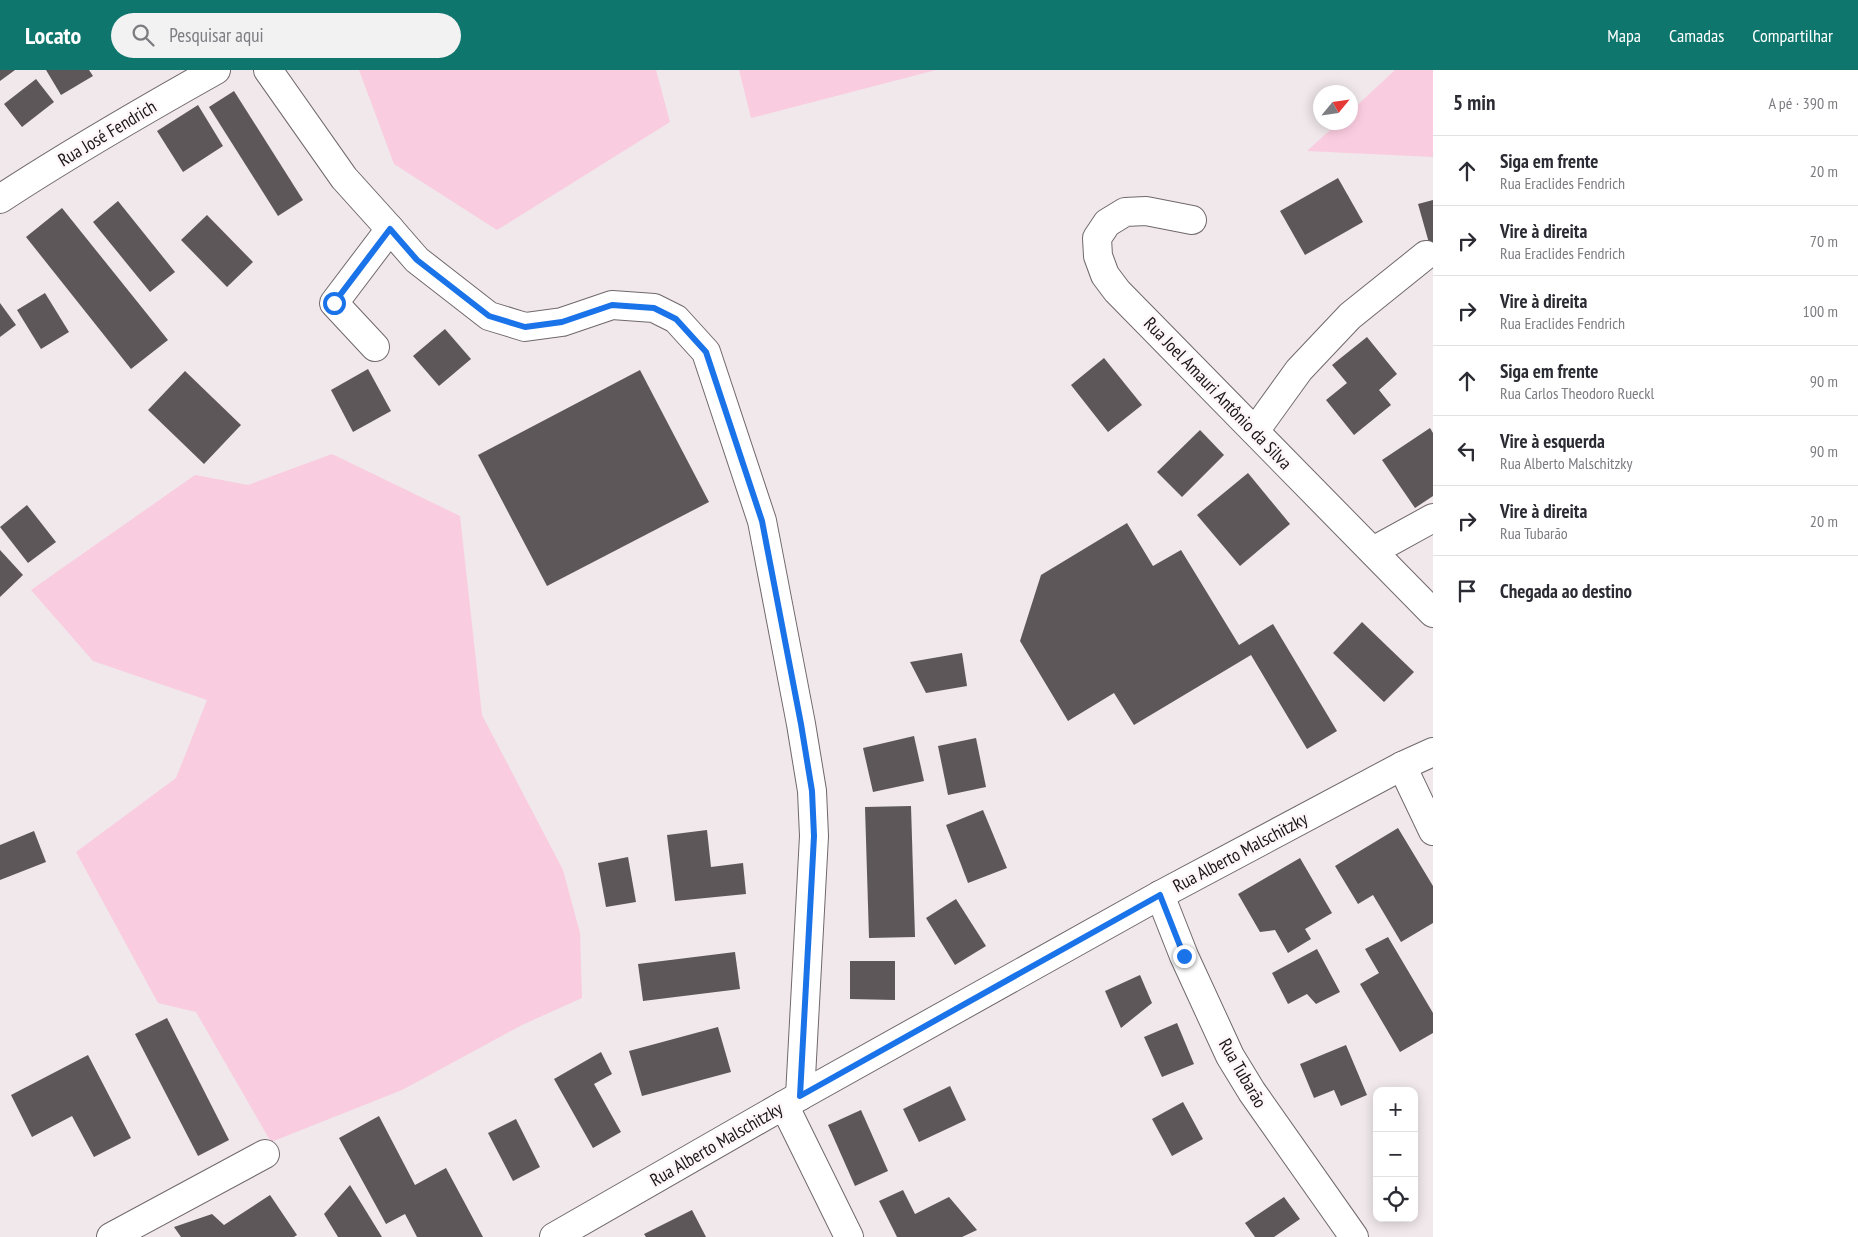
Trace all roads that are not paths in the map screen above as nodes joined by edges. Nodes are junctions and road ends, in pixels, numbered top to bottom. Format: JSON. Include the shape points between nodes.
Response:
{"nodes":[{"id":1,"x":216,"y":70,"type":"edge"},
{"id":2,"x":268,"y":70,"type":"edge"},
{"id":3,"x":0,"y":199,"type":"edge"},
{"id":4,"x":1192,"y":220,"type":"dead end"},
{"id":5,"x":390,"y":229,"type":"junction"},
{"id":6,"x":1426,"y":255,"type":"dead end"},
{"id":7,"x":375,"y":347,"type":"dead end"},
{"id":8,"x":1255,"y":431,"type":"junction"},
{"id":9,"x":1433,"y":518,"type":"edge"},
{"id":10,"x":1373,"y":551,"type":"junction"},
{"id":11,"x":1433,"y":613,"type":"edge"},
{"id":12,"x":1432,"y":750,"type":"edge"},
{"id":13,"x":1402,"y":766,"type":"junction"},
{"id":14,"x":1433,"y":831,"type":"edge"},
{"id":15,"x":1160,"y":895,"type":"junction"},
{"id":16,"x":792,"y":1101,"type":"junction"},
{"id":17,"x":265,"y":1154,"type":"dead end"},
{"id":18,"x":559,"y":1236,"type":"edge"},
{"id":19,"x":111,"y":1237,"type":"edge"},
{"id":20,"x":849,"y":1237,"type":"edge"},
{"id":21,"x":1354,"y":1237,"type":"edge"}],
"edges":[{"from":1,"to":3,"type":"street","name":"Rua José Fendrich","via":[[58,161]]},
{"from":2,"to":5,"type":"street","via":[[344,178]]},
{"from":4,"to":8,"type":"street","name":"Rua Joel Amauri Antônio da Silva","via":[[1146,211],[1125,212],[1107,223],[1097,238],[1098,256],[1105,275],[1117,291]]},
{"from":5,"to":7,"type":"street","via":[[334,303]]},
{"from":5,"to":16,"type":"street","via":[[417,260],[489,316],[525,327],[562,322],[612,305],[654,308],[676,319],[706,352],[762,521],[812,791],[814,836]]},
{"from":6,"to":8,"type":"street","via":[[1350,316],[1299,370]]},
{"from":8,"to":10,"type":"street","name":"Rua Joel Amauri Antônio da Silva"},
{"from":9,"to":10,"type":"street"},
{"from":10,"to":11,"type":"street","name":"Rua Joel Amauri Antônio da Silva"},
{"from":12,"to":13,"type":"street","name":"Rua Alberto Malschitzky"},
{"from":13,"to":14,"type":"street"},
{"from":13,"to":15,"type":"street","name":"Rua Alberto Malschitzky"},
{"from":15,"to":16,"type":"street","name":"Rua Alberto Malschitzky"},
{"from":15,"to":21,"type":"street","name":"Rua Tubarão","via":[[1230,1056]]},
{"from":16,"to":18,"type":"street","name":"Rua Alberto Malschitzky"},
{"from":16,"to":20,"type":"street"},
{"from":17,"to":19,"type":"street"}]}
